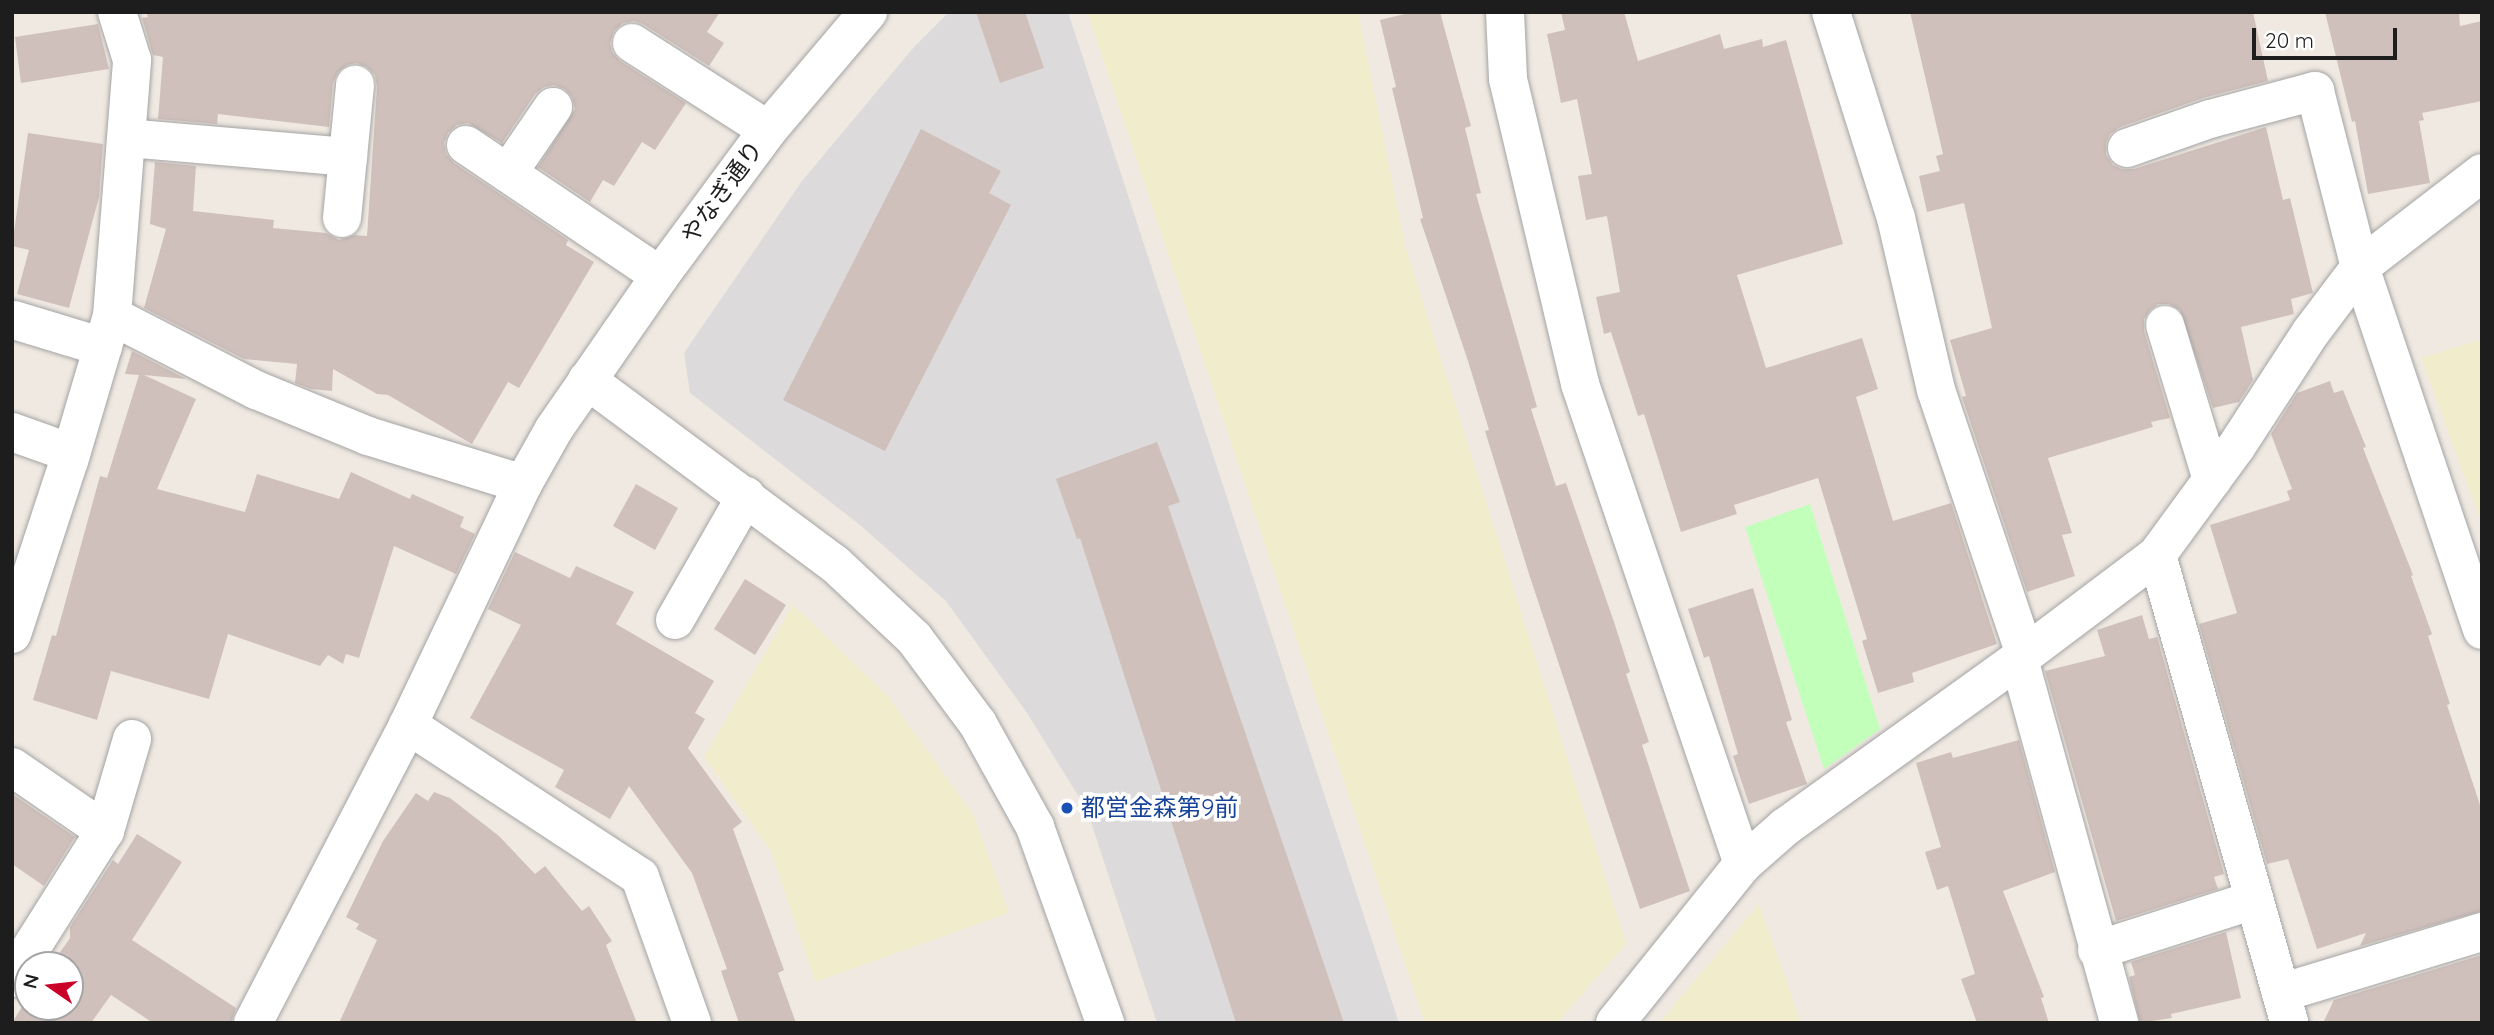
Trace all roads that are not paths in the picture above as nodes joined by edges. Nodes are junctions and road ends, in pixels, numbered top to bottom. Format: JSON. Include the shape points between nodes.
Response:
{"nodes":[{"id":1,"x":117,"y":12,"type":"edge"},
{"id":2,"x":868,"y":12,"type":"edge"},
{"id":3,"x":1505,"y":12,"type":"edge"},
{"id":4,"x":1831,"y":12,"type":"edge"},
{"id":5,"x":632,"y":43,"type":"dead end"},
{"id":6,"x":355,"y":85,"type":"dead end"},
{"id":7,"x":553,"y":107,"type":"dead end"},
{"id":8,"x":768,"y":130,"type":"junction"},
{"id":9,"x":127,"y":138,"type":"junction"},
{"id":10,"x":466,"y":145,"type":"dead end"},
{"id":11,"x":2127,"y":148,"type":"dead end"},
{"id":12,"x":348,"y":157,"type":"junction"},
{"id":13,"x":508,"y":173,"type":"junction"},
{"id":14,"x":2482,"y":173,"type":"edge"},
{"id":15,"x":342,"y":218,"type":"dead end"},
{"id":16,"x":2360,"y":267,"type":"junction"},
{"id":17,"x":660,"y":276,"type":"junction"},
{"id":18,"x":14,"y":320,"type":"dead end"},
{"id":19,"x":2165,"y":325,"type":"dead end"},
{"id":20,"x":107,"y":331,"type":"junction"},
{"id":21,"x":587,"y":380,"type":"junction"},
{"id":22,"x":12,"y":432,"type":"edge"},
{"id":23,"x":71,"y":453,"type":"junction"},
{"id":24,"x":2212,"y":480,"type":"junction"},
{"id":25,"x":523,"y":484,"type":"junction"},
{"id":26,"x":746,"y":496,"type":"junction"},
{"id":27,"x":2157,"y":555,"type":"junction"},
{"id":28,"x":15,"y":615,"type":"edge"},
{"id":29,"x":675,"y":620,"type":"dead end"},
{"id":30,"x":2482,"y":630,"type":"edge"},
{"id":31,"x":2022,"y":656,"type":"junction"},
{"id":32,"x":408,"y":725,"type":"junction"},
{"id":33,"x":132,"y":739,"type":"dead end"},
{"id":34,"x":12,"y":767,"type":"edge"},
{"id":35,"x":106,"y":831,"type":"junction"},
{"id":36,"x":1743,"y":864,"type":"junction"},
{"id":37,"x":2255,"y":900,"type":"junction"},
{"id":38,"x":2482,"y":932,"type":"edge"},
{"id":39,"x":2097,"y":950,"type":"junction"},
{"id":40,"x":12,"y":978,"type":"edge"},
{"id":41,"x":2285,"y":1008,"type":"edge"},
{"id":42,"x":253,"y":1023,"type":"edge"},
{"id":43,"x":692,"y":1023,"type":"edge"},
{"id":44,"x":1105,"y":1023,"type":"edge"},
{"id":45,"x":1615,"y":1023,"type":"edge"},
{"id":46,"x":2119,"y":1023,"type":"edge"}],
"edges":[{"from":1,"to":9,"type":"street","via":[[132,60]]},
{"from":2,"to":8,"type":"street","name":"やなぎ通り"},
{"from":3,"to":36,"type":"street","via":[[1508,79],[1580,384]]},
{"from":4,"to":31,"type":"street","via":[[1896,218],[1936,390]]},
{"from":5,"to":8,"type":"street"},
{"from":6,"to":12,"type":"street"},
{"from":7,"to":13,"type":"street"},
{"from":8,"to":17,"type":"street","name":"やなぎ通り"},
{"from":9,"to":12,"type":"street"},
{"from":9,"to":20,"type":"street"},
{"from":10,"to":13,"type":"street"},
{"from":11,"to":16,"type":"street","via":[[2210,119],[2315,91]]},
{"from":12,"to":15,"type":"street"},
{"from":13,"to":17,"type":"street"},
{"from":14,"to":16,"type":"street"},
{"from":16,"to":24,"type":"street"},
{"from":16,"to":30,"type":"street"},
{"from":17,"to":21,"type":"street","name":"やなぎ通り"},
{"from":18,"to":20,"type":"street"},
{"from":19,"to":24,"type":"street"},
{"from":20,"to":23,"type":"street"},
{"from":20,"to":25,"type":"street","via":[[368,436]]},
{"from":21,"to":25,"type":"street","name":"やなぎ通り"},
{"from":21,"to":26,"type":"street"},
{"from":22,"to":23,"type":"street"},
{"from":23,"to":28,"type":"street"},
{"from":24,"to":27,"type":"street"},
{"from":25,"to":32,"type":"street","name":"やなぎ通り"},
{"from":26,"to":29,"type":"street"},
{"from":26,"to":44,"type":"street","via":[[835,564],[914,638],[978,724],[1035,828]]},
{"from":27,"to":31,"type":"street"},
{"from":27,"to":37,"type":"street"},
{"from":31,"to":36,"type":"street","via":[[1786,827]]},
{"from":31,"to":39,"type":"street"},
{"from":32,"to":42,"type":"street","name":"やなぎ通り"},
{"from":32,"to":43,"type":"street","via":[[640,877]]},
{"from":33,"to":35,"type":"street"},
{"from":34,"to":35,"type":"street"},
{"from":35,"to":40,"type":"street"},
{"from":36,"to":45,"type":"street"},
{"from":37,"to":39,"type":"street"},
{"from":37,"to":41,"type":"street"},
{"from":38,"to":41,"type":"street"},
{"from":39,"to":46,"type":"street"}]}
